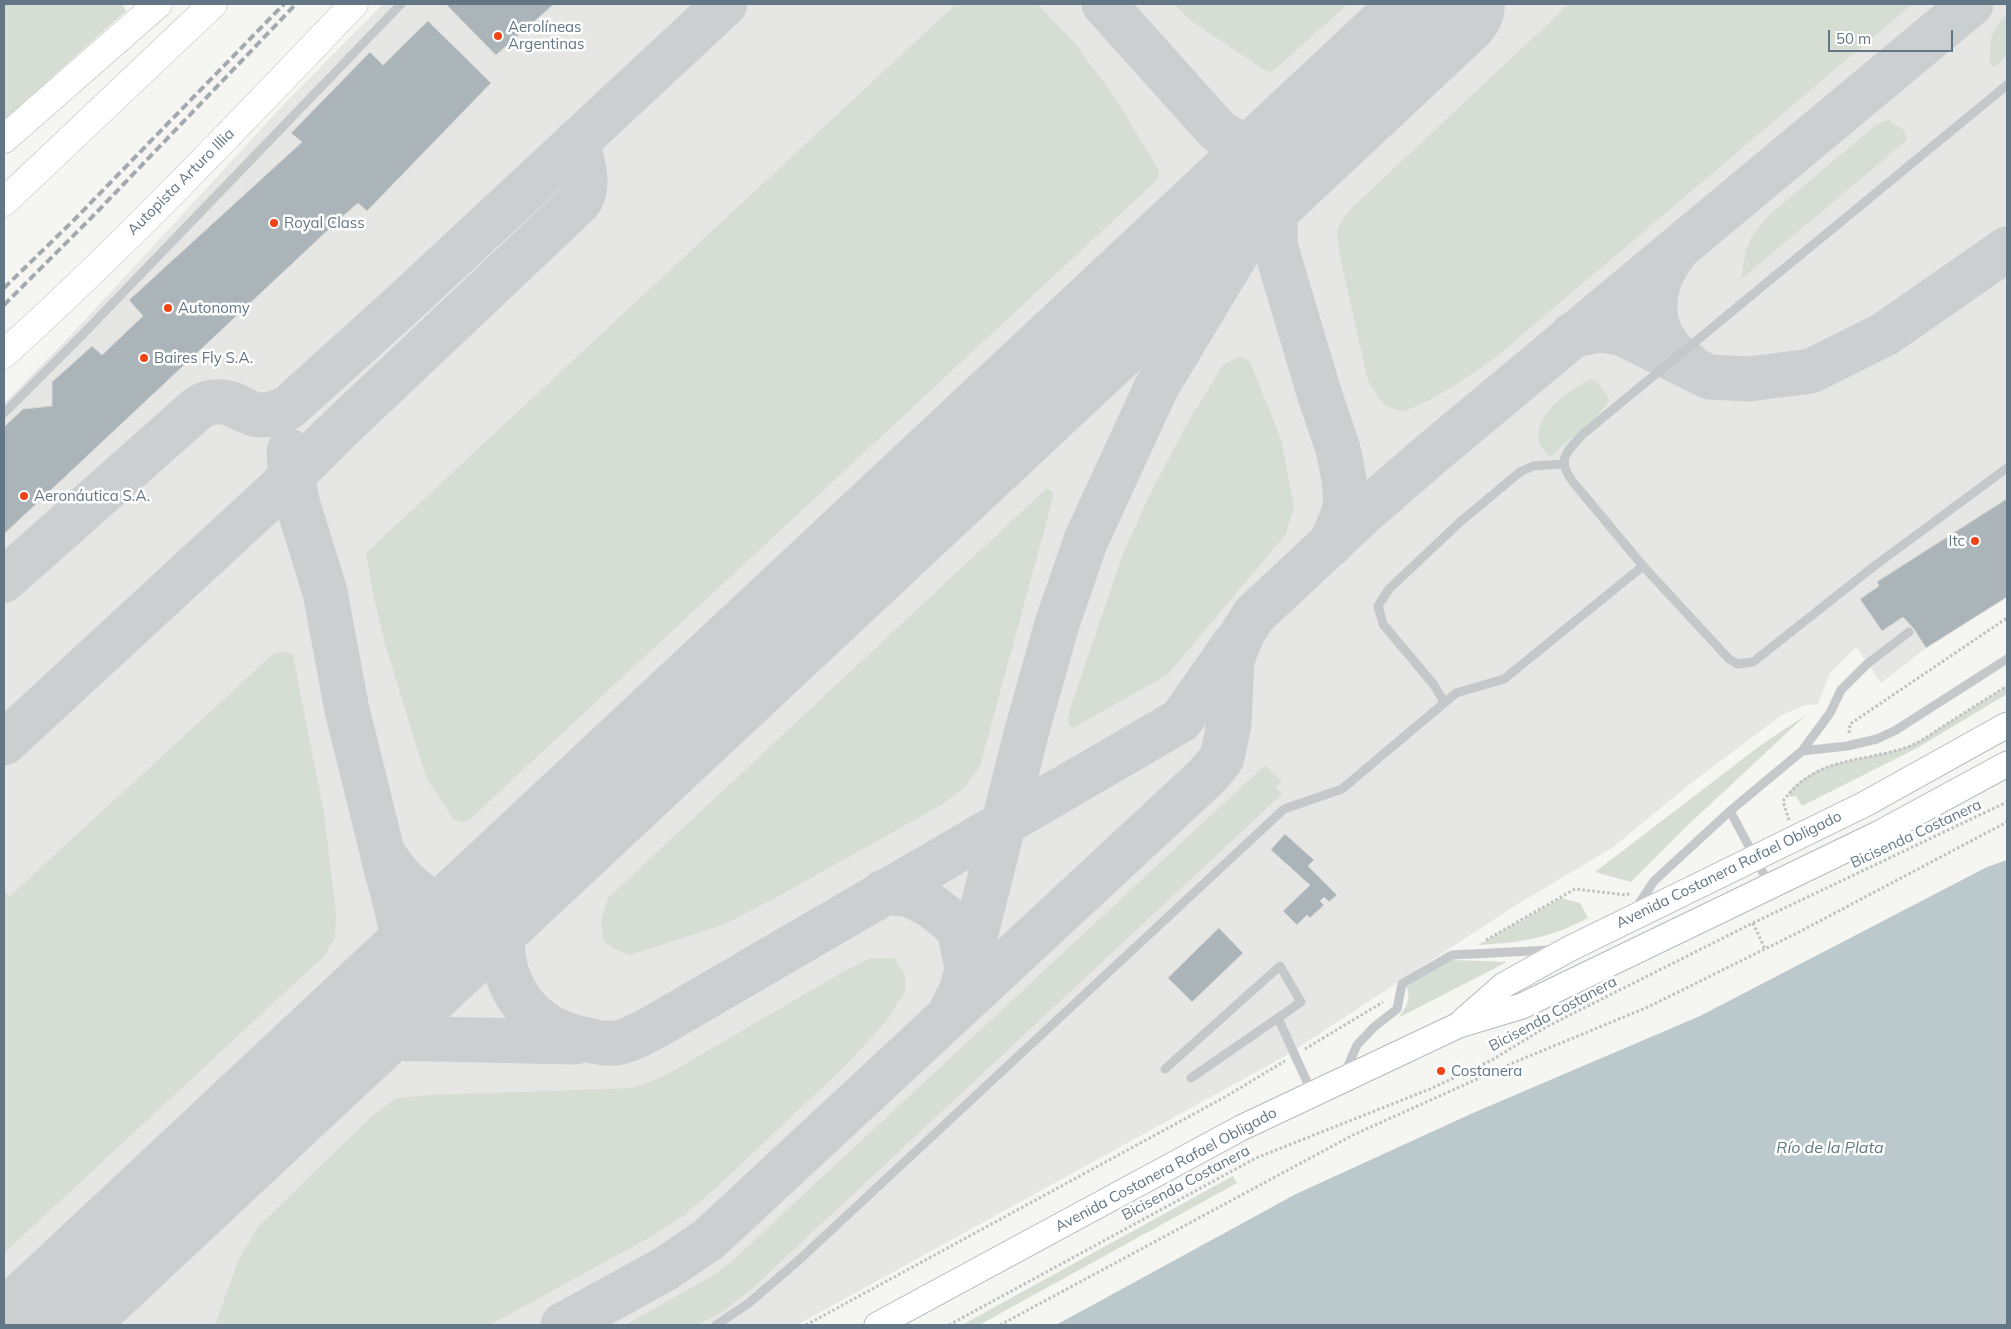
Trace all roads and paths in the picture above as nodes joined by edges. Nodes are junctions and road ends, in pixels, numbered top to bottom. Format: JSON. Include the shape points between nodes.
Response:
{"nodes":[{"id":1,"x":158,"y":4,"type":"edge"},
{"id":2,"x":213,"y":4,"type":"edge"},
{"id":3,"x":354,"y":4,"type":"edge"},
{"id":4,"x":401,"y":4,"type":"edge"},
{"id":5,"x":2007,"y":86,"type":"edge"},
{"id":6,"x":4,"y":139,"type":"edge"},
{"id":7,"x":4,"y":202,"type":"edge"},
{"id":8,"x":4,"y":354,"type":"edge"},
{"id":9,"x":4,"y":413,"type":"edge"},
{"id":10,"x":1563,"y":464,"type":"junction"},
{"id":11,"x":2007,"y":468,"type":"edge"},
{"id":12,"x":1643,"y":566,"type":"junction"},
{"id":13,"x":2007,"y":618,"type":"edge"},
{"id":14,"x":1909,"y":632,"type":"dead end"},
{"id":15,"x":2007,"y":659,"type":"edge"},
{"id":16,"x":1444,"y":702,"type":"junction"},
{"id":17,"x":2007,"y":726,"type":"edge"},
{"id":18,"x":1847,"y":746,"type":"junction"},
{"id":19,"x":1802,"y":751,"type":"junction"},
{"id":20,"x":1849,"y":761,"type":"dead end"},
{"id":21,"x":2007,"y":764,"type":"edge"},
{"id":22,"x":2007,"y":802,"type":"edge"},
{"id":23,"x":1730,"y":811,"type":"junction"},
{"id":24,"x":2007,"y":822,"type":"edge"},
{"id":25,"x":1755,"y":858,"type":"junction"},
{"id":26,"x":1771,"y":886,"type":"junction"},
{"id":27,"x":1628,"y":918,"type":"junction"},
{"id":28,"x":1753,"y":923,"type":"junction"},
{"id":29,"x":1569,"y":949,"type":"junction"},
{"id":30,"x":1765,"y":949,"type":"junction"},
{"id":31,"x":1399,"y":993,"type":"junction"},
{"id":32,"x":1278,"y":1018,"type":"junction"},
{"id":33,"x":1459,"y":1024,"type":"junction"},
{"id":34,"x":1294,"y":1056,"type":"junction"},
{"id":35,"x":1165,"y":1068,"type":"dead end"},
{"id":36,"x":1191,"y":1078,"type":"dead end"},
{"id":37,"x":1342,"y":1079,"type":"junction"},
{"id":38,"x":1312,"y":1094,"type":"junction"},
{"id":39,"x":716,"y":1325,"type":"edge"},
{"id":40,"x":806,"y":1325,"type":"edge"},
{"id":41,"x":877,"y":1325,"type":"edge"},
{"id":42,"x":949,"y":1325,"type":"edge"},
{"id":43,"x":1000,"y":1325,"type":"edge"}],
"edges":[{"from":1,"to":6,"type":"highway"},
{"from":2,"to":7,"type":"highway"},
{"from":3,"to":8,"type":"highway","name":"Autopista Arturo Illia","via":[[73,290]]},
{"from":4,"to":9,"type":"lane"},
{"from":5,"to":10,"type":"lane","via":[[1584,434],[1571,447]]},
{"from":10,"to":12,"type":"lane","via":[[1573,482]]},
{"from":10,"to":16,"type":"lane","via":[[1533,466],[1520,472],[1417,562],[1389,589],[1378,606],[1382,624],[1434,684]]},
{"from":11,"to":12,"type":"lane","via":[[1873,567],[1753,662],[1738,664],[1728,659]]},
{"from":12,"to":16,"type":"lane","via":[[1504,678],[1456,692]]},
{"from":13,"to":18,"type":"path","via":[[1850,724]]},
{"from":14,"to":19,"type":"lane","via":[[1867,664],[1841,690],[1830,713]]},
{"from":15,"to":18,"type":"lane","via":[[1896,730],[1877,739]]},
{"from":16,"to":39,"type":"lane","via":[[1342,789],[1284,809],[781,1276],[749,1304]]},
{"from":17,"to":25,"type":"main road","name":"Avenida Costanera Rafael Obligado","via":[[1865,804]]},
{"from":18,"to":19,"type":"lane"},
{"from":18,"to":20,"type":"path"},
{"from":19,"to":23,"type":"lane"},
{"from":21,"to":26,"type":"main road","name":"Avenida Costanera Rafael Obligado","via":[[1886,830]]},
{"from":22,"to":28,"type":"path","name":"Bicisenda Costanera"},
{"from":23,"to":25,"type":"lane"},
{"from":23,"to":27,"type":"lane","via":[[1654,881]]},
{"from":24,"to":30,"type":"path"},
{"from":25,"to":26,"type":"lane"},
{"from":25,"to":27,"type":"main road","name":"Avenida Costanera Rafael Obligado"},
{"from":26,"to":33,"type":"main road","name":"Avenida Costanera Rafael Obligado","via":[[1522,1006]]},
{"from":27,"to":29,"type":"main road","name":"Avenida Costanera Rafael Obligado"},
{"from":28,"to":30,"type":"path"},
{"from":28,"to":42,"type":"path","name":"Bicisenda Costanera","via":[[1546,1027],[1492,1060],[1430,1089],[1256,1158]]},
{"from":29,"to":31,"type":"lane","via":[[1452,954],[1407,980]]},
{"from":29,"to":33,"type":"main road","name":"Avenida Costanera Rafael Obligado","via":[[1504,985]]},
{"from":30,"to":43,"type":"path","via":[[1648,1007],[1353,1135]]},
{"from":31,"to":34,"type":"path"},
{"from":31,"to":37,"type":"lane","via":[[1396,1010],[1357,1045]]},
{"from":32,"to":34,"type":"lane"},
{"from":32,"to":35,"type":"lane","via":[[1301,1002],[1280,966]]},
{"from":32,"to":36,"type":"lane"},
{"from":33,"to":37,"type":"main road","name":"Avenida Costanera Rafael Obligado"},
{"from":34,"to":38,"type":"lane"},
{"from":34,"to":40,"type":"path","via":[[1225,1097]]},
{"from":37,"to":38,"type":"main road","name":"Avenida Costanera Rafael Obligado"},
{"from":38,"to":41,"type":"main road","name":"Avenida Costanera Rafael Obligado","via":[[1232,1133]]}]}
